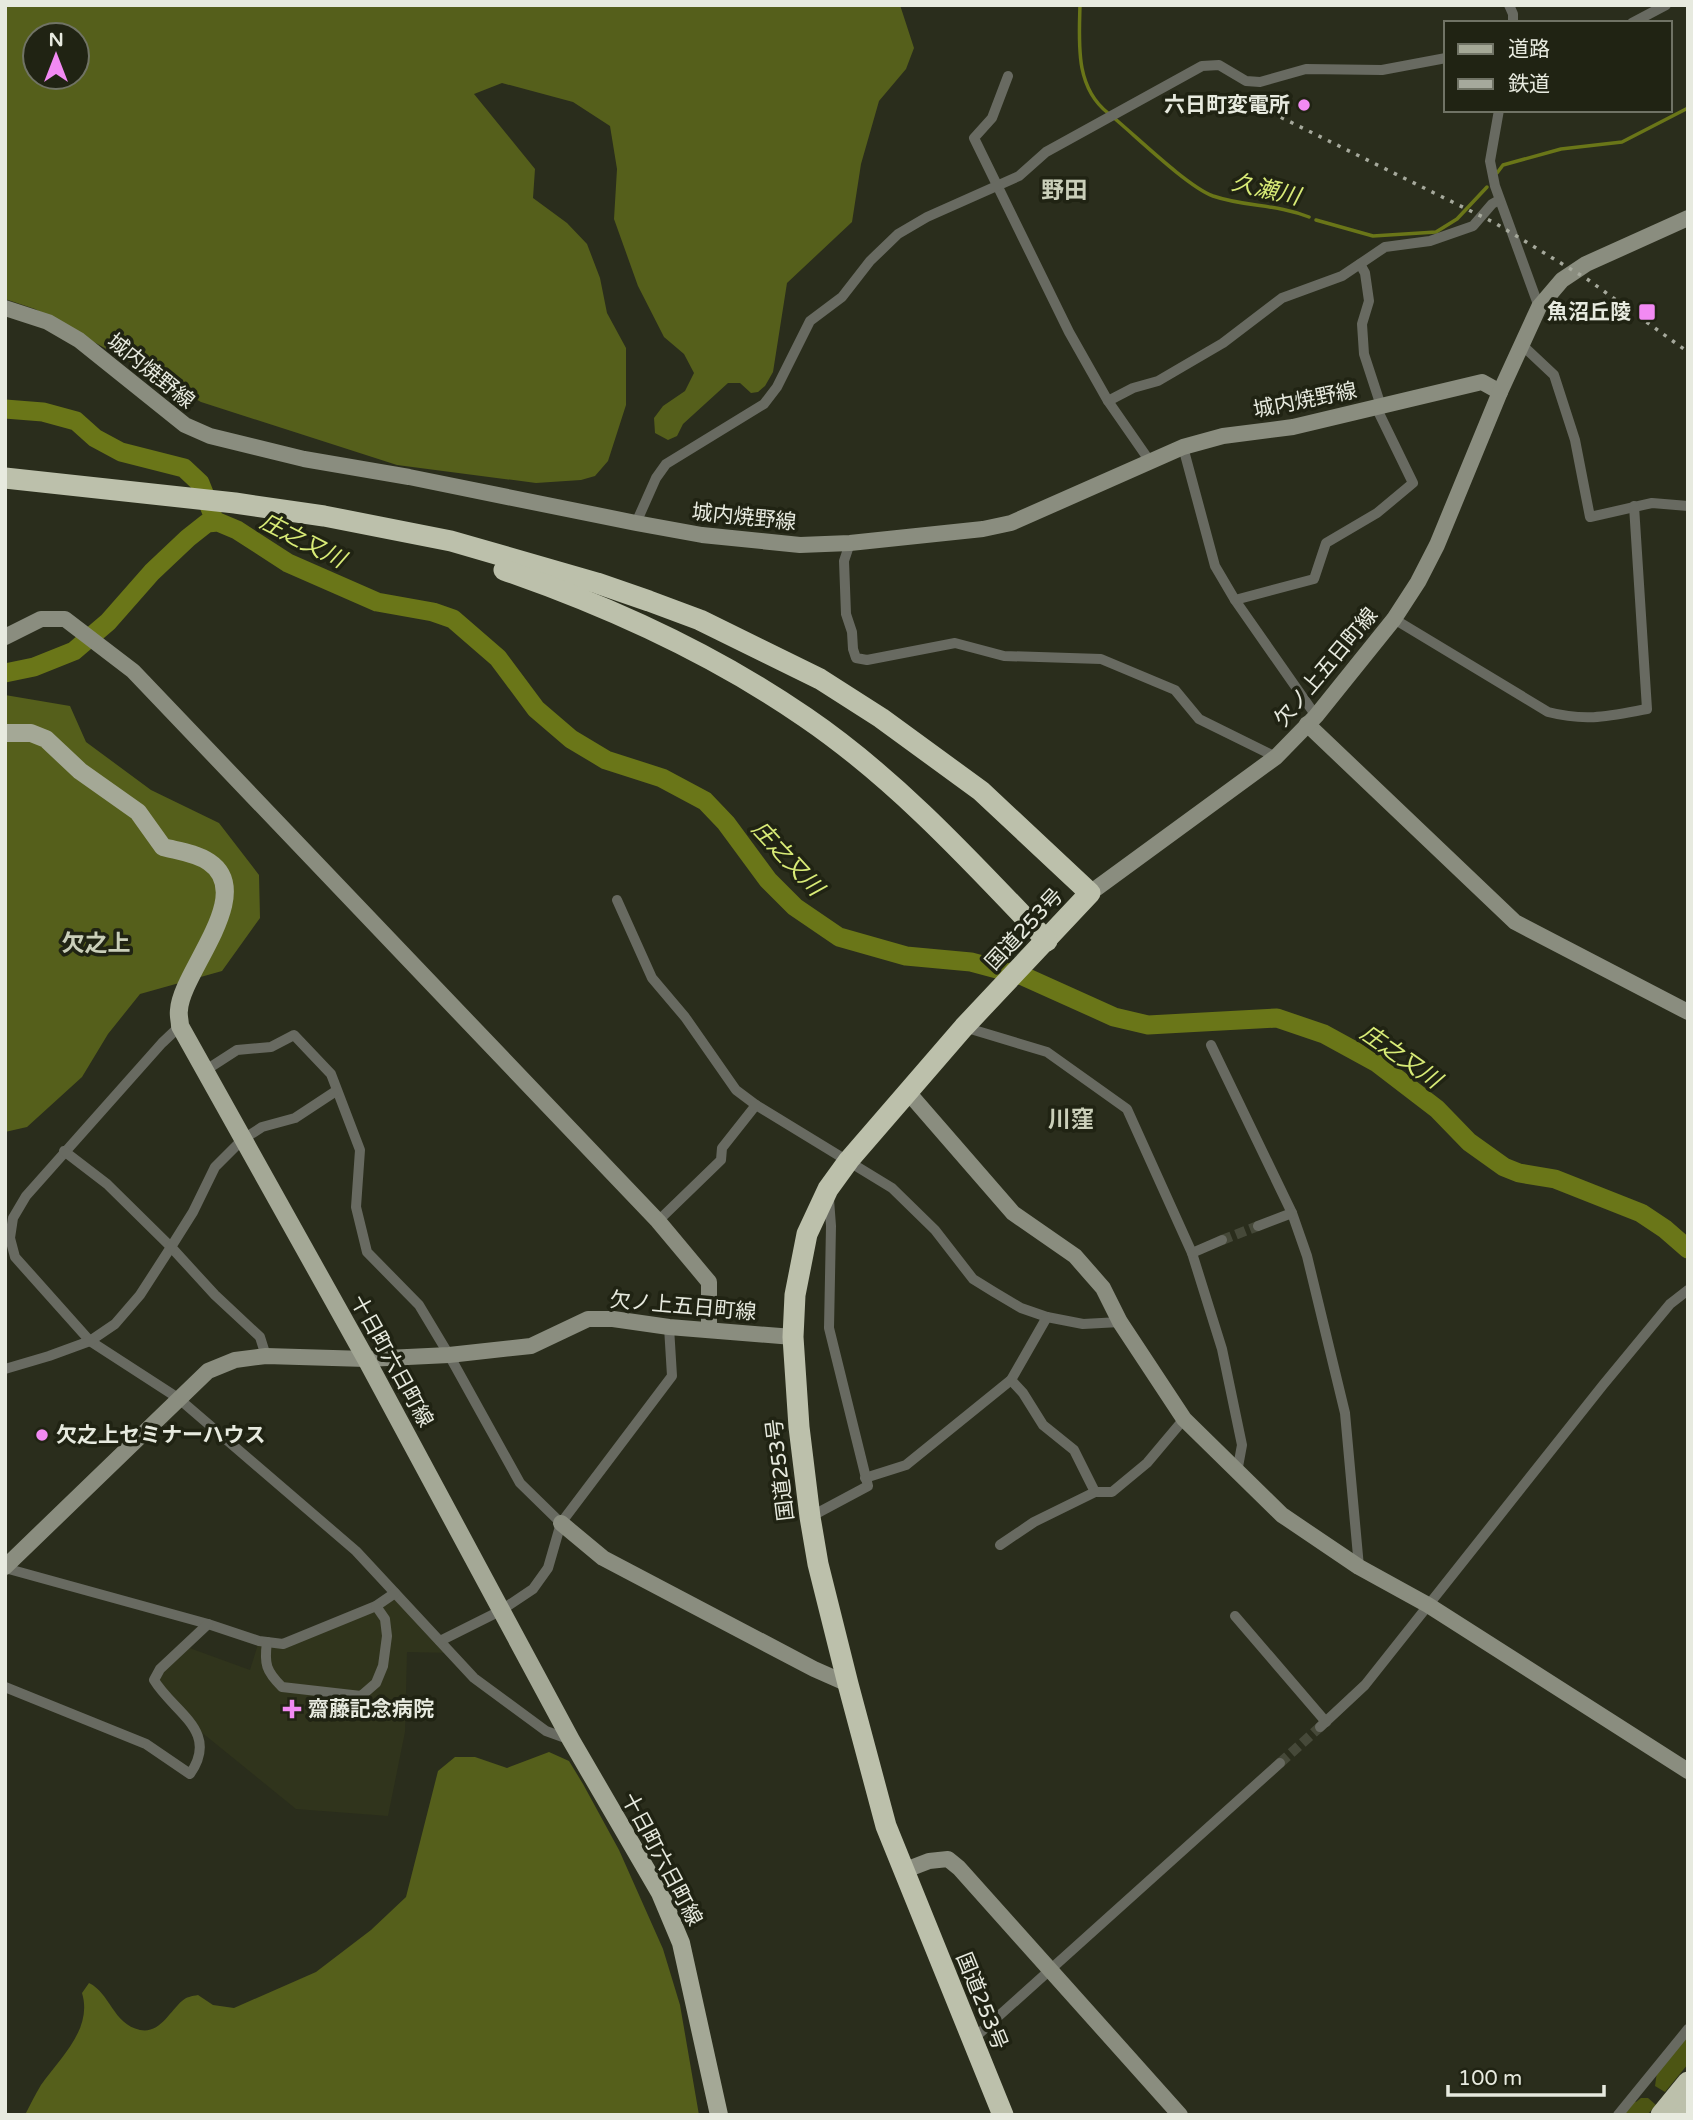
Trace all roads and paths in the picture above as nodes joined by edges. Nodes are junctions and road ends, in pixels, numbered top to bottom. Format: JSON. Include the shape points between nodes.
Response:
{"nodes":[{"id":1,"x":1666,"y":5,"type":"edge"},
{"id":2,"x":1636,"y":21,"type":"edge"},
{"id":3,"x":1444,"y":58,"type":"edge"},
{"id":4,"x":1008,"y":76,"type":"dead end"},
{"id":5,"x":1499,"y":112,"type":"edge"},
{"id":6,"x":998,"y":184,"type":"junction"},
{"id":7,"x":1499,"y":200,"type":"junction"},
{"id":8,"x":1688,"y":218,"type":"edge"},
{"id":9,"x":1360,"y":264,"type":"junction"},
{"id":10,"x":1539,"y":307,"type":"junction"},
{"id":11,"x":5,"y":308,"type":"edge"},
{"id":12,"x":1521,"y":344,"type":"junction"},
{"id":13,"x":1500,"y":392,"type":"junction"},
{"id":14,"x":1108,"y":401,"type":"junction"},
{"id":15,"x":1378,"y":407,"type":"junction"},
{"id":16,"x":1183,"y":447,"type":"junction"},
{"id":17,"x":1149,"y":460,"type":"junction"},
{"id":18,"x":5,"y":478,"type":"edge"},
{"id":19,"x":1634,"y":506,"type":"junction"},
{"id":20,"x":1688,"y":506,"type":"edge"},
{"id":21,"x":636,"y":523,"type":"junction"},
{"id":22,"x":391,"y":531,"type":"junction"},
{"id":23,"x":850,"y":543,"type":"junction"},
{"id":24,"x":1235,"y":600,"type":"junction"},
{"id":25,"x":1394,"y":620,"type":"junction"},
{"id":26,"x":5,"y":637,"type":"edge"},
{"id":27,"x":1311,"y":720,"type":"junction"},
{"id":28,"x":5,"y":733,"type":"edge"},
{"id":29,"x":1276,"y":757,"type":"junction"},
{"id":30,"x":1090,"y":893,"type":"junction"},
{"id":31,"x":617,"y":900,"type":"dead end"},
{"id":32,"x":1047,"y":941,"type":"junction"},
{"id":33,"x":1688,"y":1012,"type":"edge"},
{"id":34,"x":180,"y":1026,"type":"junction"},
{"id":35,"x":964,"y":1027,"type":"junction"},
{"id":36,"x":1211,"y":1045,"type":"dead end"},
{"id":37,"x":206,"y":1070,"type":"junction"},
{"id":38,"x":336,"y":1091,"type":"junction"},
{"id":39,"x":907,"y":1091,"type":"junction"},
{"id":40,"x":756,"y":1105,"type":"junction"},
{"id":41,"x":242,"y":1140,"type":"junction"},
{"id":42,"x":64,"y":1151,"type":"junction"},
{"id":43,"x":849,"y":1160,"type":"junction"},
{"id":44,"x":828,"y":1189,"type":"junction"},
{"id":45,"x":1292,"y":1213,"type":"junction"},
{"id":46,"x":657,"y":1222,"type":"junction"},
{"id":47,"x":1258,"y":1226,"type":"tunnel mouth"},
{"id":48,"x":1222,"y":1240,"type":"tunnel mouth"},
{"id":49,"x":171,"y":1247,"type":"junction"},
{"id":50,"x":1192,"y":1253,"type":"junction"},
{"id":51,"x":1688,"y":1290,"type":"edge"},
{"id":52,"x":1048,"y":1317,"type":"junction"},
{"id":53,"x":1120,"y":1322,"type":"junction"},
{"id":54,"x":669,"y":1327,"type":"junction"},
{"id":55,"x":709,"y":1330,"type":"junction"},
{"id":56,"x":793,"y":1337,"type":"junction"},
{"id":57,"x":90,"y":1340,"type":"junction"},
{"id":58,"x":449,"y":1355,"type":"junction"},
{"id":59,"x":266,"y":1356,"type":"junction"},
{"id":60,"x":366,"y":1359,"type":"junction"},
{"id":61,"x":5,"y":1369,"type":"edge"},
{"id":62,"x":1011,"y":1380,"type":"junction"},
{"id":63,"x":178,"y":1398,"type":"junction"},
{"id":64,"x":1184,"y":1419,"type":"junction"},
{"id":65,"x":1237,"y":1472,"type":"junction"},
{"id":66,"x":866,"y":1478,"type":"junction"},
{"id":67,"x":1095,"y":1492,"type":"junction"},
{"id":68,"x":810,"y":1517,"type":"junction"},
{"id":69,"x":561,"y":1523,"type":"junction"},
{"id":70,"x":1000,"y":1545,"type":"dead end"},
{"id":71,"x":5,"y":1567,"type":"edge"},
{"id":72,"x":1359,"y":1567,"type":"junction"},
{"id":73,"x":395,"y":1593,"type":"junction"},
{"id":74,"x":1428,"y":1605,"type":"junction"},
{"id":75,"x":376,"y":1606,"type":"junction"},
{"id":76,"x":500,"y":1611,"type":"junction"},
{"id":77,"x":1235,"y":1616,"type":"dead end"},
{"id":78,"x":208,"y":1623,"type":"junction"},
{"id":79,"x":440,"y":1641,"type":"junction"},
{"id":80,"x":267,"y":1642,"type":"junction"},
{"id":81,"x":848,"y":1684,"type":"junction"},
{"id":82,"x":5,"y":1687,"type":"edge"},
{"id":83,"x":571,"y":1740,"type":"junction"},
{"id":84,"x":1280,"y":1763,"type":"tunnel mouth"},
{"id":85,"x":1688,"y":1771,"type":"edge"},
{"id":86,"x":903,"y":1871,"type":"junction"},
{"id":87,"x":1051,"y":1969,"type":"junction"},
{"id":88,"x":1688,"y":2029,"type":"edge"},
{"id":89,"x":972,"y":2040,"type":"junction"},
{"id":90,"x":1688,"y":2082,"type":"edge"},
{"id":91,"x":1688,"y":2110,"type":"edge"},
{"id":92,"x":719,"y":2115,"type":"edge"},
{"id":93,"x":1003,"y":2115,"type":"edge"},
{"id":94,"x":1180,"y":2115,"type":"edge"},
{"id":95,"x":1618,"y":2115,"type":"edge"},
{"id":96,"x":1661,"y":2115,"type":"edge"},
{"id":97,"x":1684,"y":2115,"type":"edge"}],
"edges":[{"from":1,"to":2,"type":"street"},
{"from":3,"to":6,"type":"street","via":[[1382,70],[1306,69],[1260,82],[1246,81],[1220,65],[1202,66],[1046,152],[1019,176]]},
{"from":4,"to":6,"type":"street","via":[[992,118],[974,138]]},
{"from":5,"to":7,"type":"street","via":[[1490,162]]},
{"from":6,"to":14,"type":"street"},
{"from":6,"to":21,"type":"street","via":[[898,234],[842,297],[810,321],[764,404],[666,464]]},
{"from":7,"to":9,"type":"street","via":[[1474,226],[1430,241],[1385,247]]},
{"from":7,"to":10,"type":"street"},
{"from":8,"to":10,"type":"street","name":"欠ノ上五日町線","via":[[1586,264],[1562,280]]},
{"from":9,"to":14,"type":"street","via":[[1342,276],[1282,298],[1223,343],[1158,381]]},
{"from":9,"to":15,"type":"street","via":[[1369,301],[1362,324],[1364,354]]},
{"from":10,"to":12,"type":"street","name":"欠ノ上五日町線"},
{"from":11,"to":21,"type":"street","name":"城内焼野線","via":[[48,322],[79,340],[185,425],[210,436],[304,459]]},
{"from":12,"to":13,"type":"street","name":"欠ノ上五日町線"},
{"from":12,"to":19,"type":"street","via":[[1554,375],[1575,440],[1590,517]]},
{"from":13,"to":15,"type":"street","name":"城内焼野線","via":[[1482,382]]},
{"from":13,"to":25,"type":"street","name":"欠ノ上五日町線","via":[[1437,545]]},
{"from":14,"to":17,"type":"street"},
{"from":15,"to":16,"type":"street","name":"城内焼野線"},
{"from":15,"to":24,"type":"street","via":[[1413,483],[1377,513],[1326,543],[1314,579]]},
{"from":16,"to":17,"type":"street","name":"城内焼野線"},
{"from":16,"to":24,"type":"street","via":[[1215,566]]},
{"from":17,"to":23,"type":"street","name":"城内焼野線","via":[[1011,523]]},
{"from":18,"to":22,"type":"highway","via":[[235,503]]},
{"from":19,"to":20,"type":"street"},
{"from":19,"to":25,"type":"street","via":[[1647,709],[1594,719],[1548,712]]},
{"from":21,"to":23,"type":"street","name":"城内焼野線","via":[[763,542]]},
{"from":22,"to":30,"type":"highway","via":[[451,541],[597,583],[699,620],[820,679],[981,791]]},
{"from":22,"to":32,"type":"highway","via":[[575,594],[698,651],[806,717],[907,798]]},
{"from":23,"to":29,"type":"street","via":[[844,561],[846,614],[856,659],[955,643],[1004,656],[1101,660],[1175,691],[1199,719]]},
{"from":24,"to":27,"type":"street"},
{"from":25,"to":27,"type":"street","name":"欠ノ上五日町線"},
{"from":26,"to":46,"type":"street","via":[[41,619],[65,619],[133,671]]},
{"from":27,"to":29,"type":"street","name":"欠ノ上五日町線"},
{"from":27,"to":33,"type":"street","via":[[1515,922]]},
{"from":28,"to":34,"type":"main road","via":[[30,733],[46,739],[80,771],[138,812],[163,847],[211,863],[222,877],[220,921],[186,989],[179,1009]]},
{"from":29,"to":30,"type":"street","name":"欠ノ上五日町線"},
{"from":30,"to":32,"type":"highway","name":"国道253号"},
{"from":31,"to":40,"type":"street","via":[[652,978],[736,1090]]},
{"from":32,"to":35,"type":"highway","name":"国道253号"},
{"from":34,"to":37,"type":"main road","name":"十日町六日町線"},
{"from":34,"to":42,"type":"street"},
{"from":35,"to":39,"type":"highway","name":"国道253号"},
{"from":35,"to":50,"type":"street","via":[[1047,1052],[1126,1109]]},
{"from":36,"to":45,"type":"street"},
{"from":37,"to":38,"type":"street","via":[[237,1050],[271,1046],[294,1035],[331,1074]]},
{"from":37,"to":41,"type":"main road","name":"十日町六日町線"},
{"from":38,"to":41,"type":"street","via":[[295,1118],[262,1126]]},
{"from":38,"to":58,"type":"street","via":[[360,1150],[356,1207],[368,1252],[419,1305]]},
{"from":39,"to":43,"type":"highway","name":"国道253号"},
{"from":39,"to":53,"type":"street","via":[[1013,1213],[1075,1256],[1103,1288]]},
{"from":40,"to":43,"type":"street"},
{"from":40,"to":46,"type":"street","via":[[722,1148],[721,1160]]},
{"from":41,"to":49,"type":"street","via":[[215,1167]]},
{"from":41,"to":60,"type":"main road","name":"十日町六日町線"},
{"from":42,"to":49,"type":"street","via":[[107,1184]]},
{"from":42,"to":57,"type":"street","via":[[26,1196],[13,1218],[10,1238],[15,1257]]},
{"from":43,"to":44,"type":"highway","name":"国道253号"},
{"from":43,"to":52,"type":"street","via":[[892,1188],[935,1230],[973,1279],[1021,1308]]},
{"from":44,"to":56,"type":"highway","name":"国道253号","via":[[807,1234],[795,1295]]},
{"from":44,"to":66,"type":"street","via":[[829,1328]]},
{"from":45,"to":47,"type":"street"},
{"from":45,"to":72,"type":"street","via":[[1345,1413]]},
{"from":46,"to":55,"type":"street","via":[[709,1282]]},
{"from":48,"to":50,"type":"street"},
{"from":49,"to":57,"type":"street","via":[[115,1324]]},
{"from":49,"to":59,"type":"street","via":[[260,1337]]},
{"from":50,"to":65,"type":"street","via":[[1222,1349],[1242,1445]]},
{"from":51,"to":74,"type":"street","via":[[1653,1324]]},
{"from":52,"to":53,"type":"street","via":[[1083,1324]]},
{"from":52,"to":62,"type":"street"},
{"from":53,"to":64,"type":"street"},
{"from":54,"to":55,"type":"street","name":"欠ノ上五日町線"},
{"from":54,"to":58,"type":"street","name":"欠ノ上五日町線","via":[[588,1319],[531,1346]]},
{"from":54,"to":69,"type":"street","via":[[672,1376]]},
{"from":55,"to":56,"type":"street","name":"欠ノ上五日町線"},
{"from":56,"to":68,"type":"highway","name":"国道253号"},
{"from":57,"to":61,"type":"street"},
{"from":57,"to":63,"type":"street"},
{"from":58,"to":60,"type":"street","name":"欠ノ上五日町線"},
{"from":58,"to":69,"type":"street","via":[[520,1483]]},
{"from":59,"to":60,"type":"street","name":"欠ノ上五日町線"},
{"from":59,"to":63,"type":"street","name":"欠ノ上五日町線","via":[[235,1360],[208,1371]]},
{"from":60,"to":76,"type":"main road","name":"十日町六日町線"},
{"from":62,"to":66,"type":"street","via":[[906,1465]]},
{"from":62,"to":67,"type":"street","via":[[1044,1425],[1074,1450]]},
{"from":63,"to":71,"type":"street","name":"欠ノ上五日町線"},
{"from":63,"to":73,"type":"street","via":[[356,1551]]},
{"from":64,"to":65,"type":"street"},
{"from":64,"to":67,"type":"street","via":[[1147,1463],[1112,1492]]},
{"from":65,"to":72,"type":"street","via":[[1282,1515]]},
{"from":66,"to":68,"type":"street","via":[[868,1486]]},
{"from":67,"to":70,"type":"street","via":[[1034,1522]]},
{"from":68,"to":81,"type":"highway","name":"国道253号"},
{"from":69,"to":76,"type":"street","via":[[548,1568],[533,1589]]},
{"from":69,"to":81,"type":"street","via":[[603,1558]]},
{"from":71,"to":78,"type":"street"},
{"from":72,"to":74,"type":"street"},
{"from":73,"to":75,"type":"street"},
{"from":73,"to":79,"type":"street"},
{"from":74,"to":77,"type":"street","via":[[1365,1685],[1323,1724]]},
{"from":74,"to":85,"type":"street"},
{"from":75,"to":80,"type":"street","via":[[283,1644]]},
{"from":75,"to":80,"type":"street","via":[[385,1619],[387,1636],[383,1666],[376,1683],[361,1696],[282,1687],[265,1662]]},
{"from":76,"to":79,"type":"street"},
{"from":76,"to":83,"type":"main road","name":"十日町六日町線"},
{"from":78,"to":80,"type":"street"},
{"from":78,"to":82,"type":"street","via":[[159,1669],[154,1680],[195,1727],[202,1747],[190,1774],[146,1744]]},
{"from":79,"to":83,"type":"street","via":[[474,1678],[546,1731]]},
{"from":81,"to":86,"type":"highway","name":"国道253号","via":[[873,1782]]},
{"from":83,"to":92,"type":"main road","name":"十日町六日町線","via":[[660,1894],[681,1943]]},
{"from":84,"to":87,"type":"street"},
{"from":86,"to":87,"type":"street","via":[[948,1859]]},
{"from":86,"to":89,"type":"highway","name":"国道253号"},
{"from":87,"to":89,"type":"street"},
{"from":87,"to":94,"type":"street"},
{"from":88,"to":95,"type":"street"},
{"from":89,"to":93,"type":"highway","name":"国道253号"},
{"from":90,"to":96,"type":"highway"},
{"from":91,"to":97,"type":"highway"}]}
